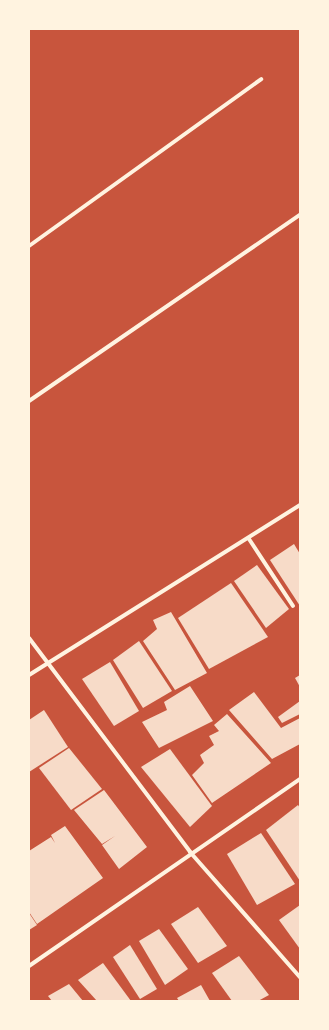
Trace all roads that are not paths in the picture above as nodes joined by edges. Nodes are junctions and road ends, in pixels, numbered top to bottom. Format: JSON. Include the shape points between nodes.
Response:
{"nodes":[{"id":1,"x":261,"y":79,"type":"dead end"},
{"id":2,"x":300,"y":215,"type":"edge"},
{"id":3,"x":29,"y":246,"type":"edge"},
{"id":4,"x":29,"y":401,"type":"edge"},
{"id":5,"x":300,"y":505,"type":"edge"},
{"id":6,"x":249,"y":539,"type":"junction"},
{"id":7,"x":293,"y":606,"type":"dead end"},
{"id":8,"x":29,"y":638,"type":"edge"},
{"id":9,"x":49,"y":662,"type":"junction"},
{"id":10,"x":29,"y":675,"type":"edge"},
{"id":11,"x":300,"y":779,"type":"edge"},
{"id":12,"x":190,"y":852,"type":"junction"},
{"id":13,"x":29,"y":966,"type":"edge"},
{"id":14,"x":300,"y":977,"type":"edge"}],
"edges":[{"from":1,"to":3,"type":"street"},
{"from":2,"to":4,"type":"street"},
{"from":5,"to":6,"type":"street"},
{"from":6,"to":7,"type":"street"},
{"from":6,"to":9,"type":"street"},
{"from":8,"to":9,"type":"street"},
{"from":9,"to":10,"type":"street"},
{"from":9,"to":12,"type":"street"},
{"from":11,"to":12,"type":"street"},
{"from":12,"to":13,"type":"street"},
{"from":12,"to":14,"type":"street"}]}
